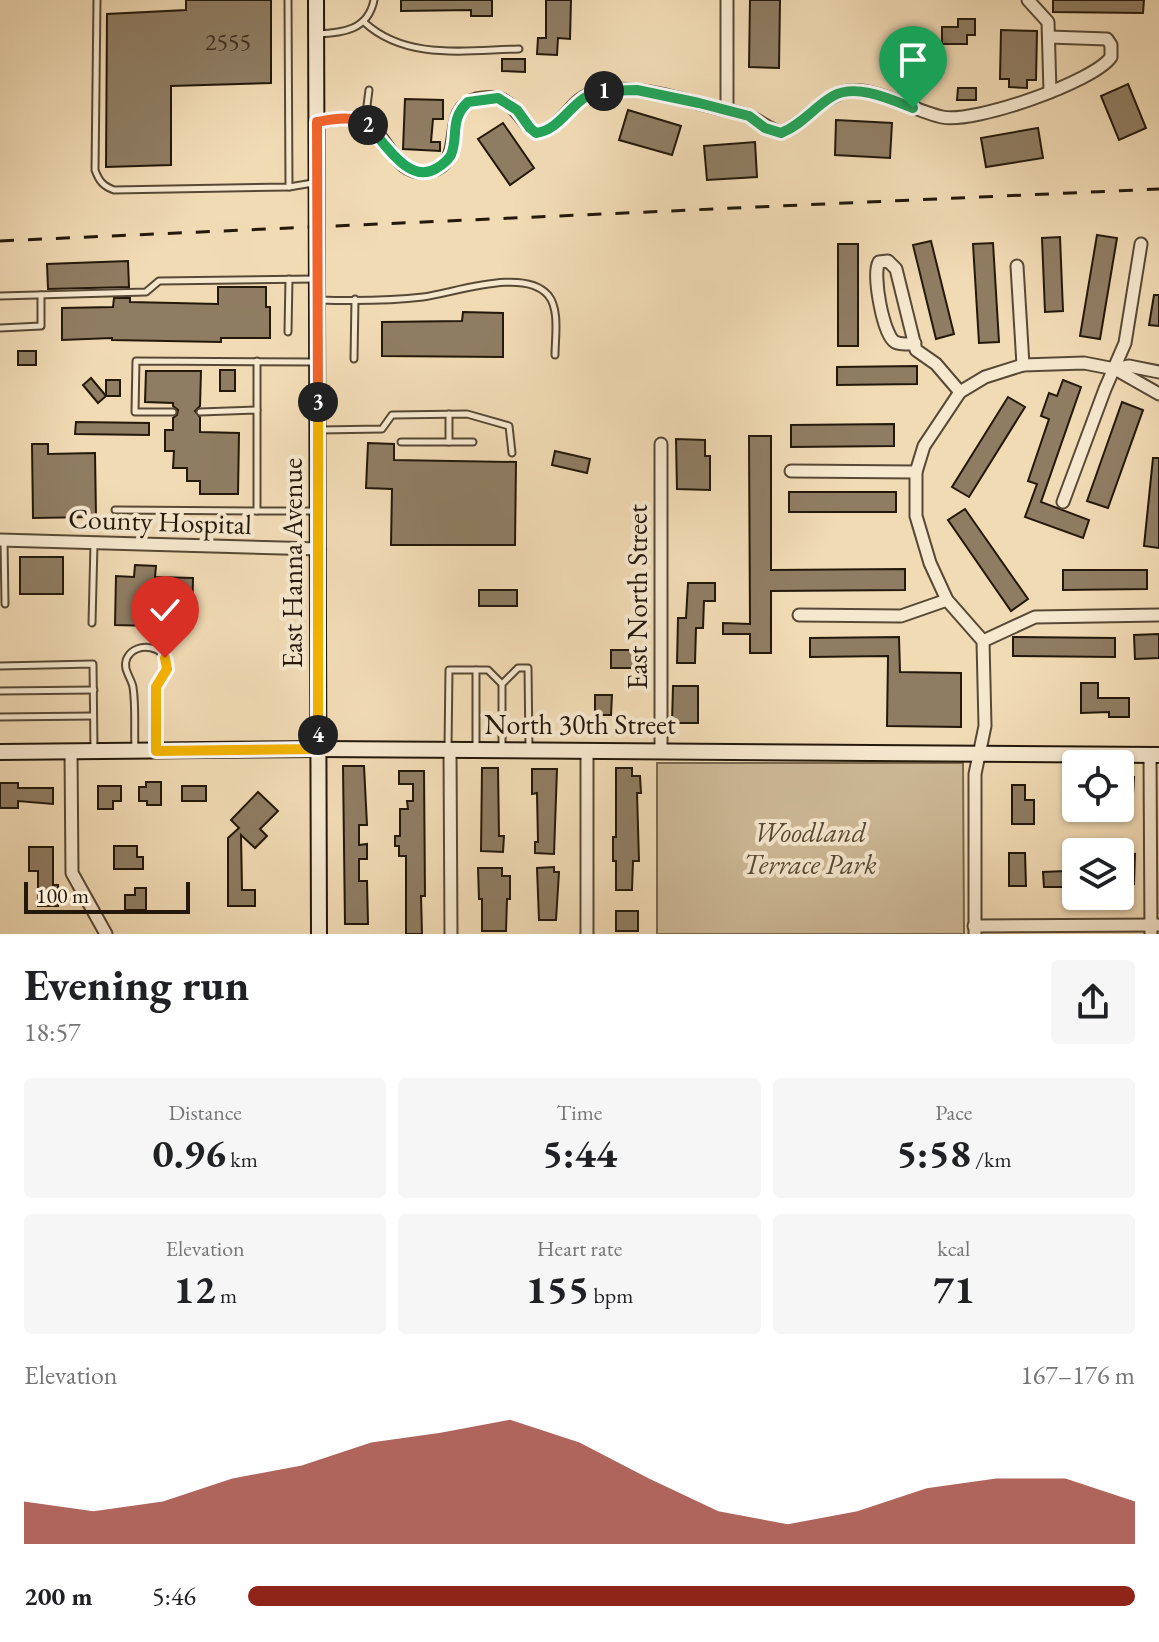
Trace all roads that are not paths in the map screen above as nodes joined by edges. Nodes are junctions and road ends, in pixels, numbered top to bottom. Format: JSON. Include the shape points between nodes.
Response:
{"nodes":[{"id":1,"x":97,"y":0,"type":"edge"},
{"id":2,"x":288,"y":0,"type":"edge"},
{"id":3,"x":316,"y":0,"type":"edge"},
{"id":4,"x":374,"y":0,"type":"edge"},
{"id":5,"x":727,"y":0,"type":"edge"},
{"id":6,"x":1028,"y":0,"type":"edge"},
{"id":7,"x":364,"y":22,"type":"junction"},
{"id":8,"x":317,"y":34,"type":"junction"},
{"id":9,"x":1049,"y":37,"type":"junction"},
{"id":10,"x":519,"y":49,"type":"dead end"},
{"id":11,"x":369,"y":90,"type":"dead end"},
{"id":12,"x":1050,"y":92,"type":"junction"},
{"id":13,"x":727,"y":110,"type":"junction"},
{"id":14,"x":317,"y":122,"type":"junction"},
{"id":15,"x":365,"y":122,"type":"junction"},
{"id":16,"x":317,"y":183,"type":"junction"},
{"id":17,"x":289,"y":187,"type":"junction"},
{"id":18,"x":1141,"y":244,"type":"dead end"},
{"id":19,"x":1017,"y":266,"type":"dead end"},
{"id":20,"x":289,"y":279,"type":"junction"},
{"id":21,"x":317,"y":279,"type":"junction"},
{"id":22,"x":41,"y":295,"type":"junction"},
{"id":23,"x":0,"y":296,"type":"edge"},
{"id":24,"x":355,"y":299,"type":"junction"},
{"id":25,"x":318,"y":300,"type":"junction"},
{"id":26,"x":0,"y":328,"type":"edge"},
{"id":27,"x":288,"y":332,"type":"dead end"},
{"id":28,"x":915,"y":343,"type":"junction"},
{"id":29,"x":555,"y":355,"type":"dead end"},
{"id":30,"x":354,"y":359,"type":"dead end"},
{"id":31,"x":257,"y":361,"type":"junction"},
{"id":32,"x":318,"y":362,"type":"junction"},
{"id":33,"x":1023,"y":365,"type":"junction"},
{"id":34,"x":1115,"y":369,"type":"junction"},
{"id":35,"x":1159,"y":372,"type":"edge"},
{"id":36,"x":960,"y":392,"type":"junction"},
{"id":37,"x":1159,"y":394,"type":"edge"},
{"id":38,"x":257,"y":410,"type":"junction"},
{"id":39,"x":173,"y":412,"type":"dead end"},
{"id":40,"x":200,"y":412,"type":"dead end"},
{"id":41,"x":449,"y":414,"type":"junction"},
{"id":42,"x":318,"y":430,"type":"junction"},
{"id":43,"x":401,"y":442,"type":"dead end"},
{"id":44,"x":449,"y":442,"type":"junction"},
{"id":45,"x":473,"y":442,"type":"dead end"},
{"id":46,"x":661,"y":444,"type":"dead end"},
{"id":47,"x":512,"y":453,"type":"dead end"},
{"id":48,"x":791,"y":471,"type":"dead end"},
{"id":49,"x":916,"y":472,"type":"junction"},
{"id":50,"x":1063,"y":502,"type":"dead end"},
{"id":51,"x":115,"y":510,"type":"dead end"},
{"id":52,"x":257,"y":511,"type":"junction"},
{"id":53,"x":319,"y":511,"type":"junction"},
{"id":54,"x":2,"y":540,"type":"edge"},
{"id":55,"x":94,"y":543,"type":"junction"},
{"id":56,"x":319,"y":549,"type":"junction"},
{"id":57,"x":947,"y":600,"type":"junction"},
{"id":58,"x":5,"y":604,"type":"dead end"},
{"id":59,"x":799,"y":615,"type":"dead end"},
{"id":60,"x":1159,"y":615,"type":"edge"},
{"id":61,"x":92,"y":623,"type":"dead end"},
{"id":62,"x":983,"y":641,"type":"junction"},
{"id":63,"x":0,"y":666,"type":"edge"},
{"id":64,"x":476,"y":670,"type":"junction"},
{"id":65,"x":502,"y":684,"type":"junction"},
{"id":66,"x":94,"y":690,"type":"junction"},
{"id":67,"x":0,"y":691,"type":"edge"},
{"id":68,"x":93,"y":716,"type":"junction"},
{"id":69,"x":0,"y":717,"type":"edge"},
{"id":70,"x":318,"y":749,"type":"junction"},
{"id":71,"x":449,"y":749,"type":"junction"},
{"id":72,"x":476,"y":749,"type":"junction"},
{"id":73,"x":502,"y":750,"type":"junction"},
{"id":74,"x":529,"y":750,"type":"junction"},
{"id":75,"x":587,"y":750,"type":"junction"},
{"id":76,"x":135,"y":751,"type":"junction"},
{"id":77,"x":156,"y":751,"type":"junction"},
{"id":78,"x":661,"y":751,"type":"junction"},
{"id":79,"x":0,"y":752,"type":"edge"},
{"id":80,"x":71,"y":752,"type":"junction"},
{"id":81,"x":94,"y":752,"type":"junction"},
{"id":82,"x":980,"y":753,"type":"junction"},
{"id":83,"x":1154,"y":755,"type":"edge"},
{"id":84,"x":1154,"y":928,"type":"edge"},
{"id":85,"x":974,"y":930,"type":"edge"},
{"id":86,"x":106,"y":934,"type":"edge"},
{"id":87,"x":319,"y":934,"type":"edge"},
{"id":88,"x":451,"y":934,"type":"edge"},
{"id":89,"x":587,"y":934,"type":"edge"}],
"edges":[{"from":1,"to":17,"type":"lane","via":[[95,170],[104,186]]},
{"from":2,"to":17,"type":"lane"},
{"from":3,"to":8,"type":"street","name":"East Hanna Avenue"},
{"from":4,"to":7,"type":"lane"},
{"from":5,"to":13,"type":"street"},
{"from":6,"to":9,"type":"street","via":[[1048,22]]},
{"from":7,"to":8,"type":"lane","via":[[347,31]]},
{"from":7,"to":10,"type":"lane","via":[[409,48]]},
{"from":8,"to":14,"type":"street","name":"East Hanna Avenue"},
{"from":9,"to":12,"type":"street"},
{"from":9,"to":12,"type":"street","via":[[1107,39],[1111,53],[1110,60],[1091,74]]},
{"from":11,"to":15,"type":"lane"},
{"from":12,"to":13,"type":"street","via":[[956,119],[849,91],[833,96],[781,133]]},
{"from":13,"to":15,"type":"street","via":[[637,90],[596,91],[546,131],[536,133],[517,110],[498,98],[482,98],[461,109],[452,152],[434,171],[398,162]]},
{"from":14,"to":15,"type":"street"},
{"from":14,"to":16,"type":"street","name":"East Hanna Avenue"},
{"from":16,"to":17,"type":"lane"},
{"from":16,"to":21,"type":"street","name":"East Hanna Avenue"},
{"from":18,"to":34,"type":"street","via":[[1125,343]]},
{"from":19,"to":33,"type":"street"},
{"from":20,"to":21,"type":"lane"},
{"from":20,"to":22,"type":"lane","via":[[159,281],[146,292]]},
{"from":20,"to":27,"type":"lane"},
{"from":21,"to":25,"type":"street","name":"East Hanna Avenue"},
{"from":22,"to":23,"type":"lane"},
{"from":22,"to":26,"type":"lane","via":[[41,326]]},
{"from":24,"to":25,"type":"lane"},
{"from":24,"to":29,"type":"lane","via":[[423,297],[479,284],[527,285],[551,299]]},
{"from":24,"to":30,"type":"lane"},
{"from":25,"to":32,"type":"street","name":"East Hanna Avenue"},
{"from":28,"to":28,"type":"street","via":[[896,269],[888,261],[879,262],[877,293],[893,341]]},
{"from":28,"to":36,"type":"street"},
{"from":31,"to":32,"type":"lane"},
{"from":31,"to":38,"type":"lane"},
{"from":31,"to":39,"type":"lane","via":[[136,361],[135,412]]},
{"from":32,"to":42,"type":"street","name":"East Hanna Avenue"},
{"from":33,"to":34,"type":"street","via":[[1084,363]]},
{"from":33,"to":36,"type":"street"},
{"from":34,"to":35,"type":"street"},
{"from":34,"to":37,"type":"street"},
{"from":34,"to":50,"type":"street"},
{"from":36,"to":49,"type":"street","via":[[924,446]]},
{"from":38,"to":40,"type":"lane"},
{"from":38,"to":52,"type":"lane"},
{"from":41,"to":42,"type":"lane","via":[[392,415],[382,429]]},
{"from":41,"to":44,"type":"lane"},
{"from":41,"to":47,"type":"lane","via":[[509,426]]},
{"from":42,"to":53,"type":"street","name":"East Hanna Avenue"},
{"from":43,"to":44,"type":"lane"},
{"from":44,"to":45,"type":"lane"},
{"from":46,"to":78,"type":"street","name":"East North Street"},
{"from":48,"to":49,"type":"street"},
{"from":49,"to":57,"type":"street","via":[[916,516]]},
{"from":51,"to":52,"type":"lane"},
{"from":52,"to":53,"type":"lane"},
{"from":53,"to":56,"type":"street","name":"East Hanna Avenue"},
{"from":54,"to":55,"type":"street","name":"County Hospital"},
{"from":54,"to":58,"type":"lane"},
{"from":55,"to":56,"type":"street","name":"County Hospital"},
{"from":55,"to":61,"type":"lane"},
{"from":56,"to":70,"type":"street","name":"East Hanna Avenue"},
{"from":57,"to":59,"type":"street","via":[[901,616]]},
{"from":57,"to":62,"type":"street"},
{"from":60,"to":62,"type":"street","via":[[1035,617]]},
{"from":62,"to":82,"type":"street","via":[[985,726]]},
{"from":63,"to":66,"type":"lane","via":[[93,664]]},
{"from":64,"to":65,"type":"lane","via":[[488,670]]},
{"from":64,"to":71,"type":"lane","via":[[449,670]]},
{"from":64,"to":72,"type":"lane"},
{"from":65,"to":73,"type":"lane"},
{"from":65,"to":74,"type":"lane","via":[[518,668],[528,668]]},
{"from":66,"to":67,"type":"lane"},
{"from":66,"to":68,"type":"lane"},
{"from":68,"to":69,"type":"lane"},
{"from":68,"to":81,"type":"lane"},
{"from":70,"to":71,"type":"street","name":"North 30th Street"},
{"from":70,"to":77,"type":"street","name":"North 30th Street"},
{"from":70,"to":87,"type":"street","name":"East Hanna Avenue"},
{"from":71,"to":72,"type":"street","name":"North 30th Street"},
{"from":71,"to":88,"type":"street"},
{"from":72,"to":73,"type":"street","name":"North 30th Street"},
{"from":73,"to":74,"type":"street","name":"North 30th Street"},
{"from":74,"to":75,"type":"street","name":"North 30th Street"},
{"from":75,"to":78,"type":"street","name":"North 30th Street"},
{"from":75,"to":89,"type":"street"},
{"from":76,"to":77,"type":"street","name":"North 30th Street"},
{"from":76,"to":77,"type":"lane","via":[[133,684],[125,670],[127,658],[146,646],[165,658],[167,669],[156,687]]},
{"from":76,"to":81,"type":"street","name":"North 30th Street"},
{"from":78,"to":82,"type":"street","name":"North 30th Street"},
{"from":79,"to":80,"type":"street","name":"North 30th Street"},
{"from":80,"to":81,"type":"street","name":"North 30th Street"},
{"from":80,"to":86,"type":"street","via":[[72,873]]},
{"from":82,"to":83,"type":"street","name":"North 30th Street"},
{"from":82,"to":85,"type":"street","via":[[975,774]]},
{"from":83,"to":84,"type":"street"},
{"from":84,"to":85,"type":"street"}]}
